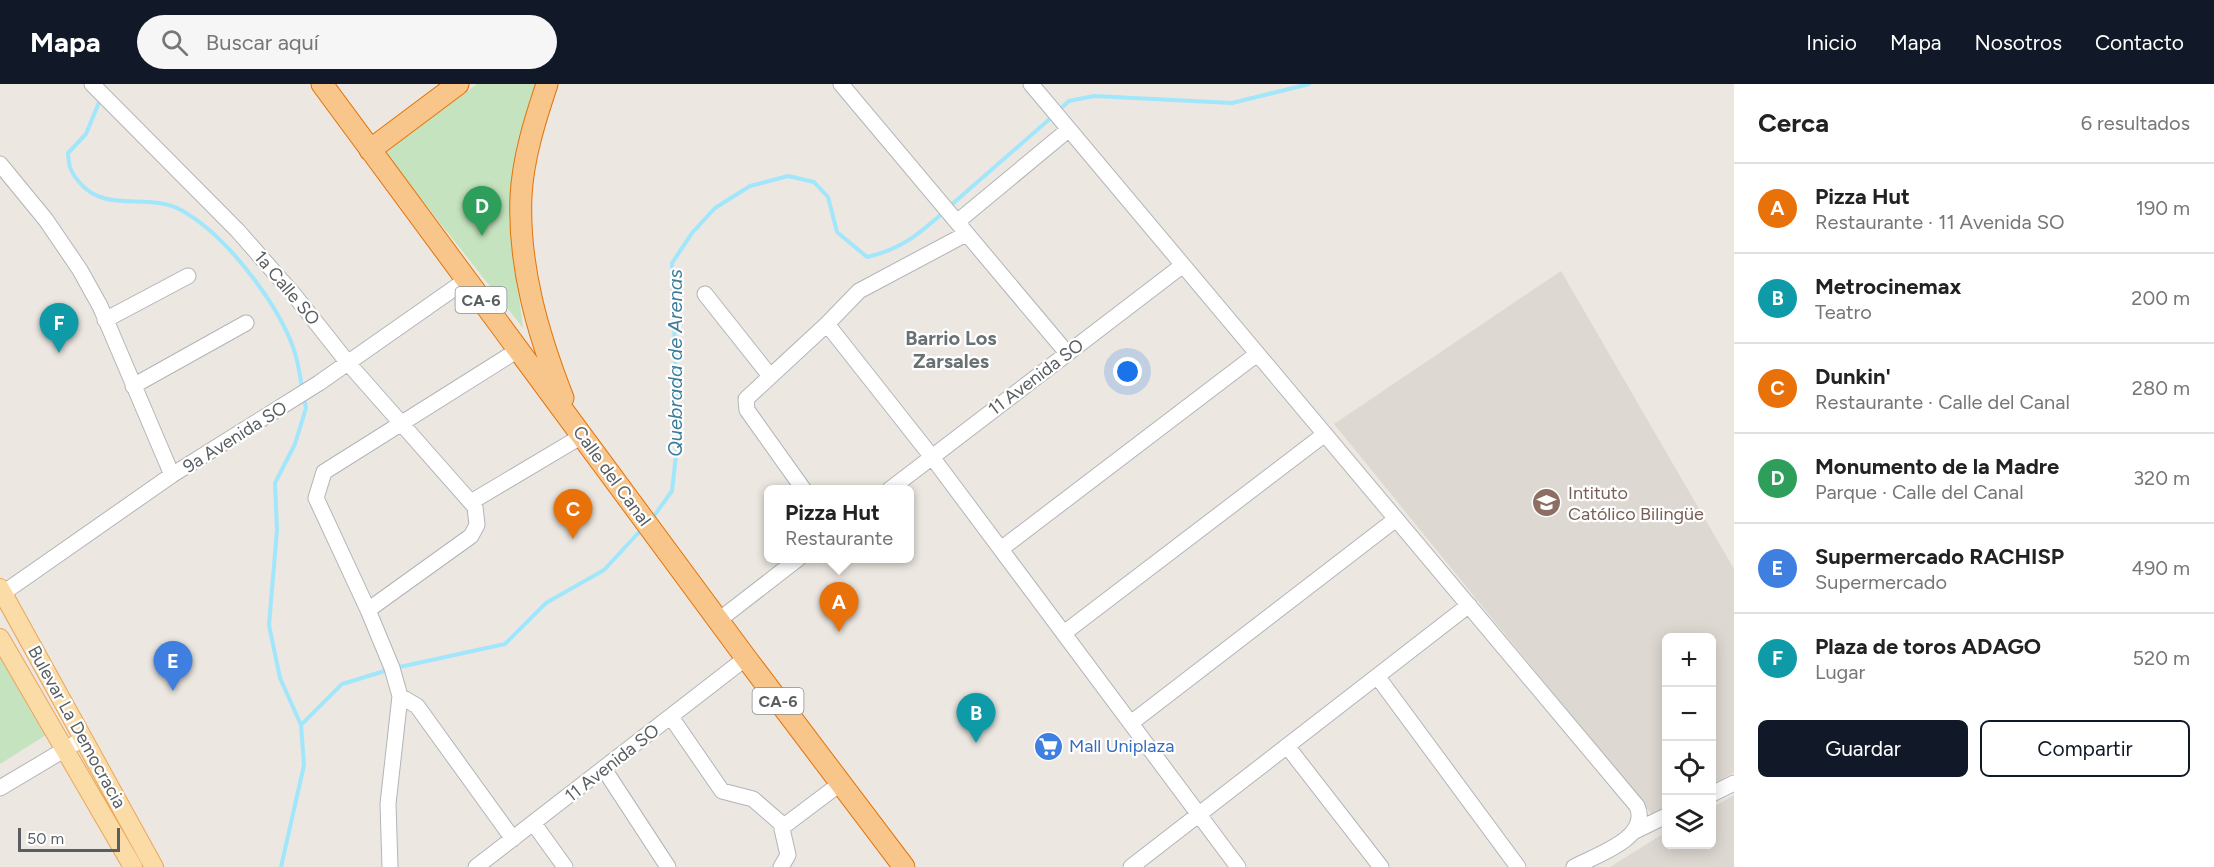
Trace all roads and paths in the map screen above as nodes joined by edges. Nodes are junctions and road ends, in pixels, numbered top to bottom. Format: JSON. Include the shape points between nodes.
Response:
{"nodes":[{"id":1,"x":92,"y":84,"type":"edge"},
{"id":2,"x":322,"y":84,"type":"edge"},
{"id":3,"x":458,"y":84,"type":"edge"},
{"id":4,"x":547,"y":84,"type":"edge"},
{"id":5,"x":841,"y":84,"type":"edge"},
{"id":6,"x":1031,"y":84,"type":"edge"},
{"id":7,"x":1065,"y":126,"type":"junction"},
{"id":8,"x":370,"y":150,"type":"junction"},
{"id":9,"x":0,"y":164,"type":"edge"},
{"id":10,"x":957,"y":223,"type":"junction"},
{"id":11,"x":1183,"y":265,"type":"junction"},
{"id":12,"x":188,"y":276,"type":"dead end"},
{"id":13,"x":466,"y":280,"type":"junction"},
{"id":14,"x":705,"y":294,"type":"dead end"},
{"id":15,"x":105,"y":320,"type":"junction"},
{"id":16,"x":246,"y":323,"type":"dead end"},
{"id":17,"x":827,"y":324,"type":"junction"},
{"id":18,"x":518,"y":350,"type":"junction"},
{"id":19,"x":1067,"y":353,"type":"junction"},
{"id":20,"x":1257,"y":354,"type":"junction"},
{"id":21,"x":348,"y":363,"type":"junction"},
{"id":22,"x":770,"y":376,"type":"junction"},
{"id":23,"x":133,"y":386,"type":"junction"},
{"id":24,"x":400,"y":422,"type":"junction"},
{"id":25,"x":577,"y":430,"type":"junction"},
{"id":26,"x":1325,"y":434,"type":"junction"},
{"id":27,"x":932,"y":457,"type":"junction"},
{"id":28,"x":172,"y":475,"type":"junction"},
{"id":29,"x":801,"y":485,"type":"edge"},
{"id":30,"x":894,"y":485,"type":"edge"},
{"id":31,"x":471,"y":502,"type":"junction"},
{"id":32,"x":1396,"y":519,"type":"junction"},
{"id":33,"x":1001,"y":549,"type":"junction"},
{"id":34,"x":793,"y":563,"type":"edge"},
{"id":35,"x":1,"y":590,"type":"edge"},
{"id":36,"x":1469,"y":605,"type":"junction"},
{"id":37,"x":368,"y":610,"type":"junction"},
{"id":38,"x":719,"y":620,"type":"junction"},
{"id":39,"x":1064,"y":633,"type":"junction"},
{"id":40,"x":0,"y":638,"type":"edge"},
{"id":41,"x":746,"y":658,"type":"junction"},
{"id":42,"x":1377,"y":676,"type":"junction"},
{"id":43,"x":400,"y":696,"type":"junction"},
{"id":44,"x":671,"y":717,"type":"junction"},
{"id":45,"x":1131,"y":723,"type":"junction"},
{"id":46,"x":84,"y":738,"type":"junction"},
{"id":47,"x":1287,"y":746,"type":"junction"},
{"id":48,"x":64,"y":751,"type":"junction"},
{"id":49,"x":604,"y":769,"type":"junction"},
{"id":50,"x":841,"y":783,"type":"junction"},
{"id":51,"x":1734,"y":783,"type":"edge"},
{"id":52,"x":0,"y":788,"type":"edge"},
{"id":53,"x":1716,"y":792,"type":"edge"},
{"id":54,"x":1199,"y":814,"type":"junction"},
{"id":55,"x":1662,"y":818,"type":"edge"},
{"id":56,"x":534,"y":824,"type":"junction"},
{"id":57,"x":784,"y":826,"type":"junction"},
{"id":58,"x":1635,"y":831,"type":"junction"},
{"id":59,"x":513,"y":839,"type":"junction"},
{"id":60,"x":133,"y":867,"type":"edge"},
{"id":61,"x":154,"y":867,"type":"edge"},
{"id":62,"x":390,"y":867,"type":"edge"},
{"id":63,"x":476,"y":867,"type":"edge"},
{"id":64,"x":565,"y":867,"type":"edge"},
{"id":65,"x":668,"y":867,"type":"edge"},
{"id":66,"x":781,"y":867,"type":"edge"},
{"id":67,"x":903,"y":867,"type":"edge"},
{"id":68,"x":1131,"y":867,"type":"edge"},
{"id":69,"x":1238,"y":867,"type":"edge"},
{"id":70,"x":1381,"y":867,"type":"edge"},
{"id":71,"x":1518,"y":867,"type":"edge"},
{"id":72,"x":1574,"y":867,"type":"edge"}],
"edges":[{"from":1,"to":21,"type":"street","name":"1a Calle SO","via":[[238,231]]},
{"from":2,"to":8,"type":"highway","name":"Calle del Canal","number":"CA-6"},
{"from":3,"to":8,"type":"highway"},
{"from":4,"to":25,"type":"highway","via":[[531,134],[521,196],[524,265],[541,342]]},
{"from":5,"to":10,"type":"street"},
{"from":6,"to":7,"type":"street"},
{"from":7,"to":10,"type":"street"},
{"from":7,"to":11,"type":"street"},
{"from":8,"to":13,"type":"highway","name":"Calle del Canal","number":"CA-6"},
{"from":9,"to":15,"type":"street","via":[[81,270]]},
{"from":10,"to":17,"type":"street","via":[[859,291]]},
{"from":10,"to":19,"type":"street"},
{"from":11,"to":19,"type":"street","name":"11 Avenida SO"},
{"from":11,"to":20,"type":"street"},
{"from":12,"to":15,"type":"street"},
{"from":13,"to":18,"type":"highway","name":"Calle del Canal","number":"CA-6"},
{"from":13,"to":21,"type":"street","name":"9a Avenida SO"},
{"from":14,"to":22,"type":"street"},
{"from":15,"to":23,"type":"street"},
{"from":16,"to":23,"type":"street"},
{"from":17,"to":22,"type":"street"},
{"from":17,"to":27,"type":"street"},
{"from":18,"to":24,"type":"street"},
{"from":18,"to":25,"type":"highway","name":"Calle del Canal","number":"CA-6"},
{"from":19,"to":27,"type":"street","name":"11 Avenida SO"},
{"from":20,"to":26,"type":"street"},
{"from":20,"to":33,"type":"street"},
{"from":21,"to":24,"type":"street","name":"1a Calle SO"},
{"from":21,"to":28,"type":"street","name":"9a Avenida SO"},
{"from":22,"to":29,"type":"street","via":[[746,399],[746,405]]},
{"from":23,"to":28,"type":"street"},
{"from":24,"to":31,"type":"street","name":"1a Calle SO"},
{"from":24,"to":37,"type":"street","via":[[324,472],[318,485],[316,498]]},
{"from":25,"to":31,"type":"street"},
{"from":25,"to":38,"type":"highway","name":"Calle del Canal","number":"CA-6"},
{"from":26,"to":32,"type":"street"},
{"from":26,"to":39,"type":"street"},
{"from":27,"to":30,"type":"street","name":"11 Avenida SO"},
{"from":27,"to":33,"type":"street"},
{"from":28,"to":35,"type":"street","name":"9a Avenida SO"},
{"from":31,"to":37,"type":"street","via":[[478,519],[471,536]]},
{"from":32,"to":36,"type":"street"},
{"from":32,"to":45,"type":"street"},
{"from":33,"to":39,"type":"street"},
{"from":34,"to":38,"type":"street"},
{"from":35,"to":46,"type":"main road","name":"Bulevar La Democracia"},
{"from":36,"to":42,"type":"street"},
{"from":36,"to":58,"type":"street","via":[[1637,806],[1640,821]]},
{"from":37,"to":43,"type":"street"},
{"from":38,"to":41,"type":"highway","name":"Calle del Canal","number":"CA-6"},
{"from":39,"to":45,"type":"street"},
{"from":40,"to":48,"type":"main road","name":"Bulevar La Democracia"},
{"from":41,"to":44,"type":"street","name":"11 Avenida SO"},
{"from":41,"to":50,"type":"highway","name":"Calle del Canal","number":"CA-6"},
{"from":42,"to":47,"type":"street"},
{"from":42,"to":71,"type":"street"},
{"from":43,"to":59,"type":"street","via":[[417,706]]},
{"from":43,"to":62,"type":"street","via":[[388,804]]},
{"from":44,"to":49,"type":"street","name":"11 Avenida SO"},
{"from":44,"to":57,"type":"street","via":[[722,791],[753,799]]},
{"from":45,"to":54,"type":"street"},
{"from":46,"to":48,"type":"street"},
{"from":46,"to":61,"type":"main road","name":"Bulevar La Democracia"},
{"from":47,"to":54,"type":"street"},
{"from":47,"to":70,"type":"street"},
{"from":48,"to":52,"type":"street"},
{"from":48,"to":60,"type":"main road","name":"Bulevar La Democracia"},
{"from":49,"to":56,"type":"street","name":"11 Avenida SO"},
{"from":49,"to":65,"type":"street"},
{"from":50,"to":57,"type":"street"},
{"from":50,"to":67,"type":"highway","name":"Calle del Canal","number":"CA-6"},
{"from":51,"to":53,"type":"street"},
{"from":54,"to":68,"type":"street"},
{"from":54,"to":69,"type":"street"},
{"from":55,"to":58,"type":"street"},
{"from":56,"to":59,"type":"street","name":"11 Avenida SO"},
{"from":56,"to":64,"type":"street"},
{"from":57,"to":66,"type":"street","via":[[788,855]]},
{"from":58,"to":72,"type":"street"},
{"from":59,"to":63,"type":"street","name":"11 Avenida SO"}]}
